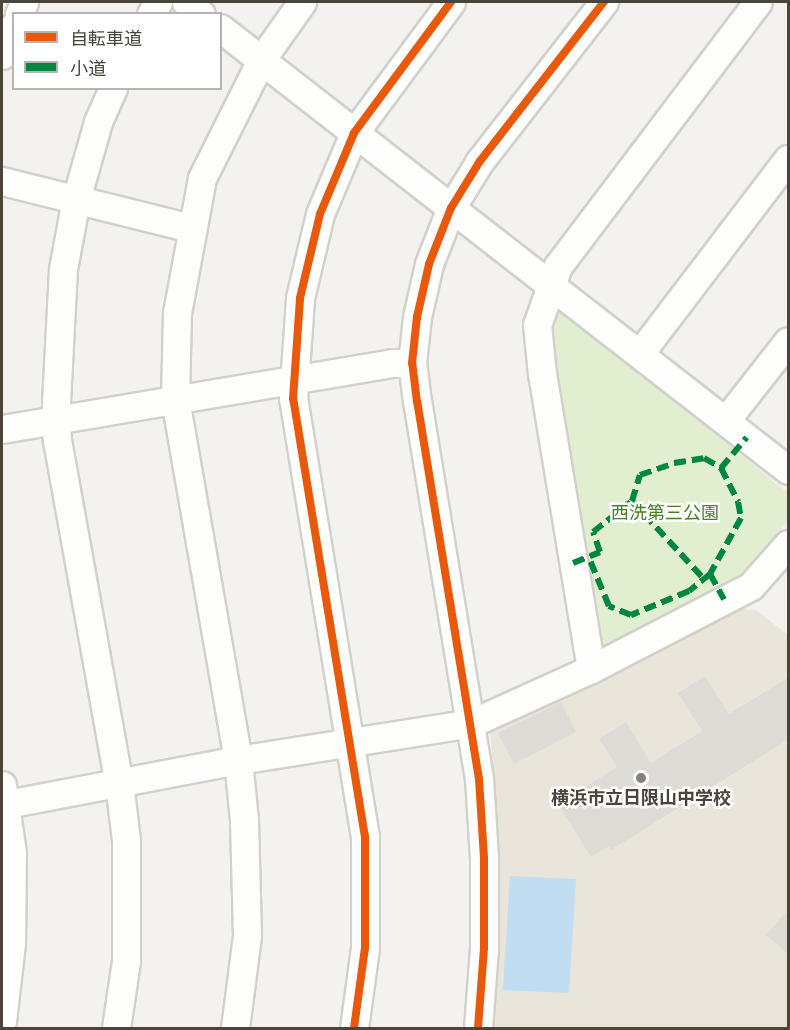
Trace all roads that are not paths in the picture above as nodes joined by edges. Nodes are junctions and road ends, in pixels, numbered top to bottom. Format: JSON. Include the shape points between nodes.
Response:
{"nodes":[{"id":1,"x":186,"y":2,"type":"edge"},
{"id":2,"x":302,"y":2,"type":"edge"},
{"id":3,"x":452,"y":2,"type":"edge"},
{"id":4,"x":604,"y":2,"type":"edge"},
{"id":5,"x":758,"y":2,"type":"edge"},
{"id":6,"x":198,"y":12,"type":"edge"},
{"id":7,"x":222,"y":30,"type":"edge"},
{"id":8,"x":12,"y":31,"type":"edge"},
{"id":9,"x":2,"y":55,"type":"edge"},
{"id":10,"x":261,"y":60,"type":"junction"},
{"id":11,"x":112,"y":90,"type":"edge"},
{"id":12,"x":354,"y":133,"type":"junction"},
{"id":13,"x":789,"y":159,"type":"edge"},
{"id":14,"x":2,"y":181,"type":"edge"},
{"id":15,"x":76,"y":199,"type":"junction"},
{"id":16,"x":451,"y":208,"type":"junction"},
{"id":17,"x":191,"y":228,"type":"junction"},
{"id":18,"x":549,"y":283,"type":"junction"},
{"id":19,"x":789,"y":341,"type":"edge"},
{"id":20,"x":640,"y":353,"type":"junction"},
{"id":21,"x":412,"y":363,"type":"junction"},
{"id":22,"x":292,"y":382,"type":"junction"},
{"id":23,"x":175,"y":400,"type":"junction"},
{"id":24,"x":56,"y":419,"type":"junction"},
{"id":25,"x":726,"y":420,"type":"junction"},
{"id":26,"x":2,"y":429,"type":"edge"},
{"id":27,"x":789,"y":470,"type":"edge"},
{"id":28,"x":789,"y":544,"type":"edge"},
{"id":29,"x":591,"y":669,"type":"junction"},
{"id":30,"x":472,"y":723,"type":"junction"},
{"id":31,"x":351,"y":742,"type":"junction"},
{"id":32,"x":238,"y":760,"type":"junction"},
{"id":33,"x":118,"y":783,"type":"junction"},
{"id":34,"x":3,"y":798,"type":"edge"},
{"id":35,"x":2,"y":1021,"type":"edge"},
{"id":36,"x":116,"y":1029,"type":"edge"},
{"id":37,"x":235,"y":1029,"type":"edge"},
{"id":38,"x":354,"y":1029,"type":"edge"},
{"id":39,"x":478,"y":1029,"type":"edge"}],
"edges":[{"from":1,"to":6,"type":"street"},
{"from":2,"to":10,"type":"street"},
{"from":3,"to":12,"type":"street"},
{"from":4,"to":16,"type":"street","via":[[480,161]]},
{"from":5,"to":18,"type":"street"},
{"from":7,"to":10,"type":"street"},
{"from":8,"to":9,"type":"street"},
{"from":10,"to":12,"type":"street"},
{"from":10,"to":17,"type":"street","via":[[202,178]]},
{"from":11,"to":15,"type":"street","via":[[98,122]]},
{"from":12,"to":16,"type":"street"},
{"from":12,"to":22,"type":"street","via":[[320,213],[300,298]]},
{"from":13,"to":20,"type":"street"},
{"from":14,"to":15,"type":"street"},
{"from":15,"to":17,"type":"street"},
{"from":15,"to":24,"type":"street","via":[[63,269]]},
{"from":16,"to":18,"type":"street"},
{"from":16,"to":21,"type":"street","via":[[429,264]]},
{"from":17,"to":23,"type":"street","via":[[177,314]]},
{"from":18,"to":20,"type":"street"},
{"from":18,"to":29,"type":"street","via":[[537,325],[539,345]]},
{"from":19,"to":25,"type":"street"},
{"from":20,"to":25,"type":"street"},
{"from":21,"to":22,"type":"street","via":[[392,363]]},
{"from":21,"to":30,"type":"street"},
{"from":22,"to":23,"type":"street"},
{"from":22,"to":31,"type":"street"},
{"from":23,"to":24,"type":"street"},
{"from":23,"to":32,"type":"street"},
{"from":24,"to":26,"type":"street"},
{"from":24,"to":33,"type":"street"},
{"from":25,"to":27,"type":"street"},
{"from":28,"to":29,"type":"street","via":[[751,586]]},
{"from":29,"to":30,"type":"street"},
{"from":30,"to":31,"type":"street"},
{"from":30,"to":39,"type":"street","via":[[484,858],[484,948]]},
{"from":31,"to":32,"type":"street"},
{"from":31,"to":38,"type":"street","via":[[365,837],[365,948]]},
{"from":32,"to":33,"type":"street"},
{"from":32,"to":37,"type":"street","via":[[247,936]]},
{"from":33,"to":34,"type":"street"},
{"from":33,"to":36,"type":"street","via":[[126,840],[126,962]]},
{"from":34,"to":35,"type":"street","via":[[12,853],[11,943]]}]}
